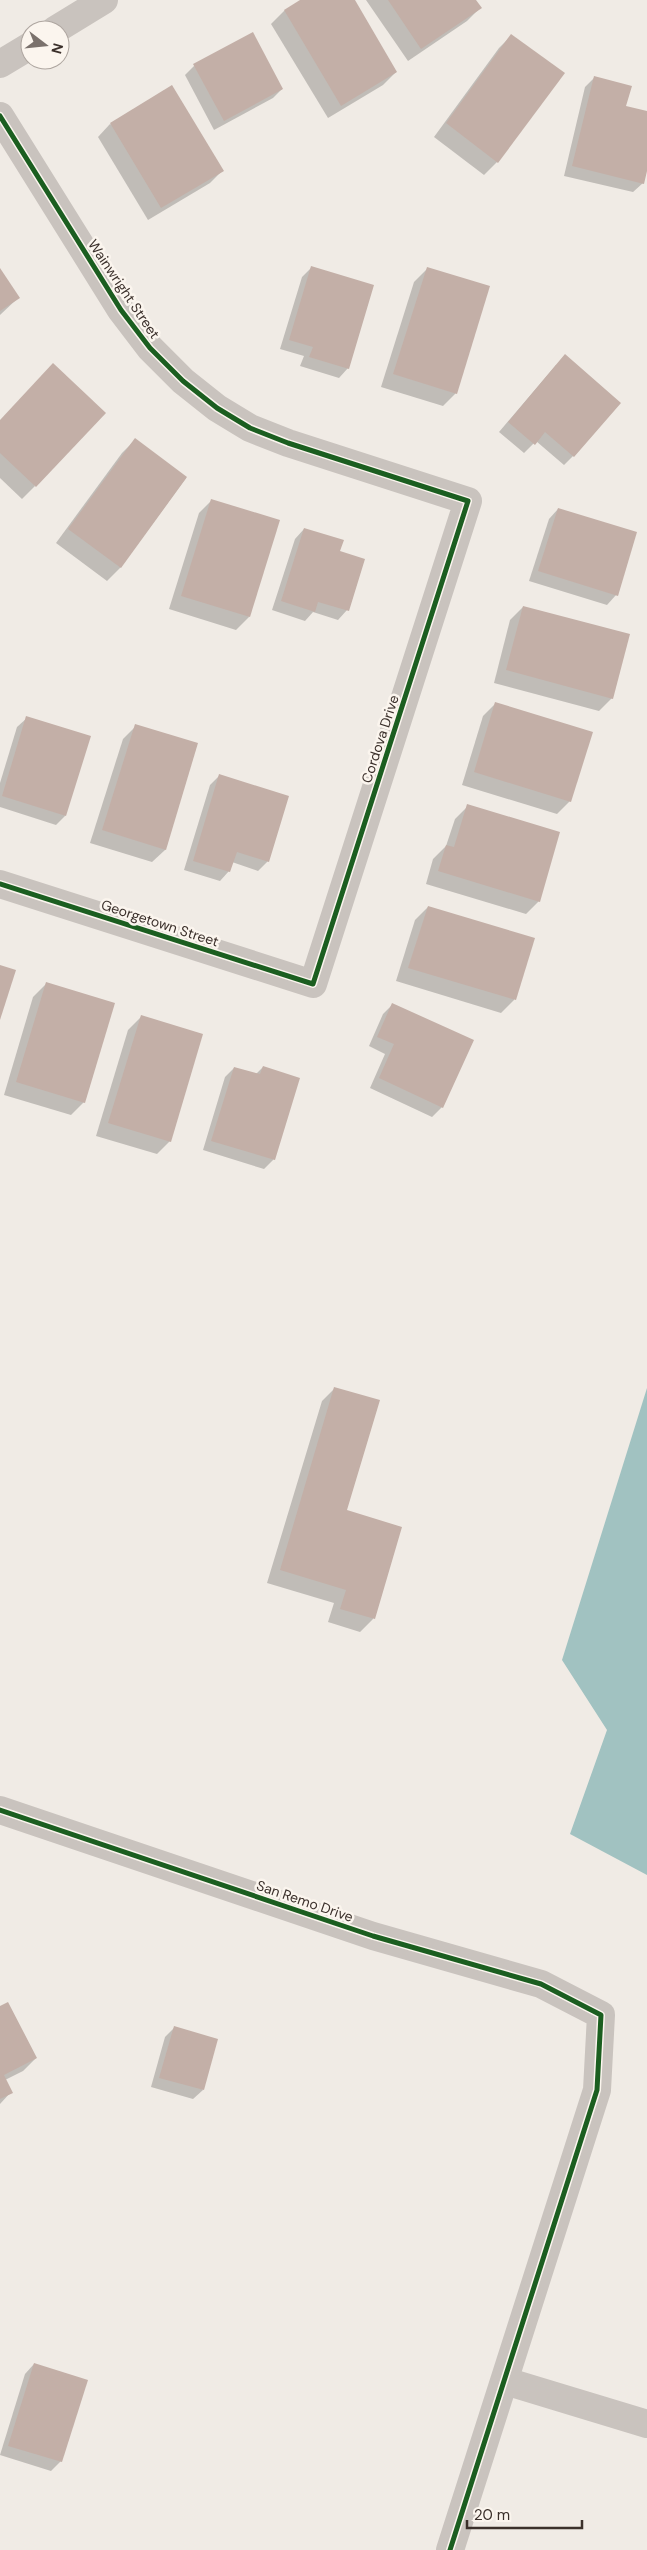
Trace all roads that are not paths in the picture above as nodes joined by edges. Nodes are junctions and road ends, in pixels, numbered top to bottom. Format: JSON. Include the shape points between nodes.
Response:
{"nodes":[{"id":1,"x":104,"y":0,"type":"edge"},
{"id":2,"x":70,"y":21,"type":"edge"},
{"id":3,"x":20,"y":52,"type":"edge"},
{"id":4,"x":0,"y":64,"type":"edge"},
{"id":5,"x":0,"y":116,"type":"edge"},
{"id":6,"x":468,"y":501,"type":"joint"},
{"id":7,"x":0,"y":884,"type":"edge"},
{"id":8,"x":313,"y":984,"type":"joint"},
{"id":9,"x":0,"y":1810,"type":"edge"},
{"id":10,"x":505,"y":2381,"type":"junction"},
{"id":11,"x":647,"y":2424,"type":"edge"},
{"id":12,"x":450,"y":2550,"type":"edge"}],
"edges":[{"from":1,"to":2,"type":"street"},
{"from":3,"to":4,"type":"street"},
{"from":5,"to":6,"type":"street","name":"Wainwright Street","via":[[121,310],[150,348],[217,408],[250,428],[288,443]]},
{"from":6,"to":8,"type":"street","name":"Cordova Drive"},
{"from":7,"to":8,"type":"street","name":"Georgetown Street"},
{"from":9,"to":10,"type":"street","name":"San Remo Drive","via":[[373,1936],[541,1984],[601,2015],[597,2090]]},
{"from":10,"to":11,"type":"street"},
{"from":10,"to":12,"type":"street"}]}
